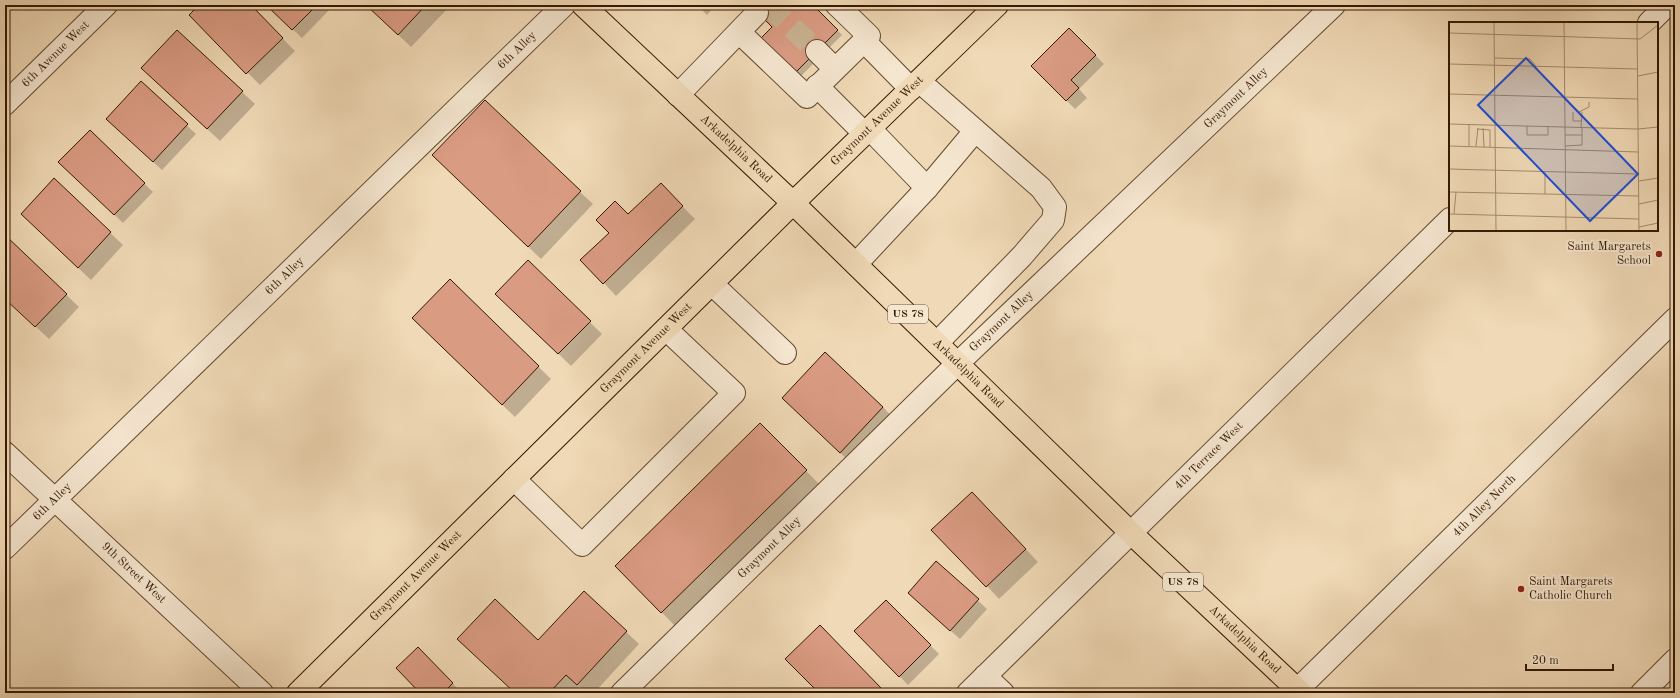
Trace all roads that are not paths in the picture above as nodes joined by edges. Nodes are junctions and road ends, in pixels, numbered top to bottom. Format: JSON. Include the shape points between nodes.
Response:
{"nodes":[{"id":1,"x":106,"y":5,"type":"edge"},
{"id":2,"x":564,"y":5,"type":"edge"},
{"id":3,"x":583,"y":5,"type":"edge"},
{"id":4,"x":837,"y":5,"type":"edge"},
{"id":5,"x":997,"y":5,"type":"edge"},
{"id":6,"x":1334,"y":5,"type":"edge"},
{"id":7,"x":1667,"y":5,"type":"edge"},
{"id":8,"x":757,"y":12,"type":"dead end"},
{"id":9,"x":1650,"y":22,"type":"edge"},
{"id":10,"x":739,"y":32,"type":"junction"},
{"id":11,"x":864,"y":41,"type":"junction"},
{"id":12,"x":817,"y":52,"type":"tunnel mouth"},
{"id":13,"x":835,"y":69,"type":"junction"},
{"id":14,"x":915,"y":85,"type":"junction"},
{"id":15,"x":817,"y":86,"type":"junction"},
{"id":16,"x":678,"y":95,"type":"junction"},
{"id":17,"x":5,"y":104,"type":"edge"},
{"id":18,"x":867,"y":131,"type":"junction"},
{"id":19,"x":975,"y":131,"type":"junction"},
{"id":20,"x":927,"y":188,"type":"junction"},
{"id":21,"x":793,"y":204,"type":"junction"},
{"id":22,"x":1449,"y":220,"type":"edge"},
{"id":23,"x":856,"y":264,"type":"junction"},
{"id":24,"x":712,"y":284,"type":"junction"},
{"id":25,"x":1675,"y":319,"type":"edge"},
{"id":26,"x":666,"y":329,"type":"junction"},
{"id":27,"x":937,"y":343,"type":"junction"},
{"id":28,"x":785,"y":353,"type":"dead end"},
{"id":29,"x":957,"y":364,"type":"junction"},
{"id":30,"x":5,"y":453,"type":"edge"},
{"id":31,"x":514,"y":479,"type":"junction"},
{"id":32,"x":55,"y":500,"type":"junction"},
{"id":33,"x":1131,"y":533,"type":"junction"},
{"id":34,"x":5,"y":548,"type":"edge"},
{"id":35,"x":1675,"y":660,"type":"edge"},
{"id":36,"x":985,"y":676,"type":"junction"},
{"id":37,"x":1298,"y":692,"type":"edge"},
{"id":38,"x":262,"y":693,"type":"edge"},
{"id":39,"x":298,"y":693,"type":"edge"},
{"id":40,"x":622,"y":693,"type":"edge"},
{"id":41,"x":968,"y":693,"type":"edge"},
{"id":42,"x":1003,"y":693,"type":"edge"},
{"id":43,"x":1642,"y":693,"type":"edge"}],
"edges":[{"from":1,"to":17,"type":"street","name":"6th Avenue West"},
{"from":2,"to":32,"type":"street","name":"6th Alley"},
{"from":3,"to":16,"type":"main road","name":"Arkadelphia Road","number":"US 78"},
{"from":4,"to":11,"type":"street","via":[[869,36]]},
{"from":5,"to":14,"type":"main road","name":"Graymont Avenue West"},
{"from":6,"to":29,"type":"street","name":"Graymont Alley"},
{"from":7,"to":9,"type":"street"},
{"from":8,"to":10,"type":"street"},
{"from":10,"to":15,"type":"street","via":[[807,97]]},
{"from":10,"to":16,"type":"street"},
{"from":11,"to":13,"type":"street"},
{"from":11,"to":14,"type":"street"},
{"from":12,"to":13,"type":"street"},
{"from":13,"to":15,"type":"street"},
{"from":14,"to":18,"type":"main road","name":"Graymont Avenue West"},
{"from":14,"to":19,"type":"street"},
{"from":15,"to":18,"type":"street"},
{"from":16,"to":21,"type":"main road","name":"Arkadelphia Road","number":"US 78"},
{"from":18,"to":20,"type":"street"},
{"from":18,"to":21,"type":"main road","name":"Graymont Avenue West"},
{"from":19,"to":20,"type":"street"},
{"from":19,"to":27,"type":"street","via":[[1041,188],[1056,207],[1054,220]]},
{"from":20,"to":23,"type":"street"},
{"from":21,"to":23,"type":"main road","name":"Arkadelphia Road","number":"US 78"},
{"from":21,"to":24,"type":"main road","name":"Graymont Avenue West"},
{"from":22,"to":33,"type":"street","name":"4th Terrace West"},
{"from":23,"to":27,"type":"main road","name":"Arkadelphia Road","number":"US 78"},
{"from":24,"to":26,"type":"main road","name":"Graymont Avenue West"},
{"from":24,"to":28,"type":"street"},
{"from":25,"to":37,"type":"street","name":"4th Alley North"},
{"from":26,"to":31,"type":"main road","name":"Graymont Avenue West"},
{"from":26,"to":31,"type":"street","via":[[734,393],[582,545]]},
{"from":27,"to":29,"type":"main road","name":"Arkadelphia Road","number":"US 78"},
{"from":29,"to":33,"type":"main road","name":"Arkadelphia Road","number":"US 78"},
{"from":29,"to":40,"type":"street","name":"Graymont Alley"},
{"from":30,"to":32,"type":"street","name":"9th Street West"},
{"from":31,"to":39,"type":"main road","name":"Graymont Avenue West"},
{"from":32,"to":34,"type":"street","name":"6th Alley"},
{"from":32,"to":38,"type":"street","name":"9th Street West"},
{"from":33,"to":36,"type":"street","name":"4th Terrace West"},
{"from":33,"to":37,"type":"main road","name":"Arkadelphia Road","number":"US 78"},
{"from":35,"to":43,"type":"street"},
{"from":36,"to":41,"type":"street","name":"4th Terrace West"},
{"from":36,"to":42,"type":"street"}]}
